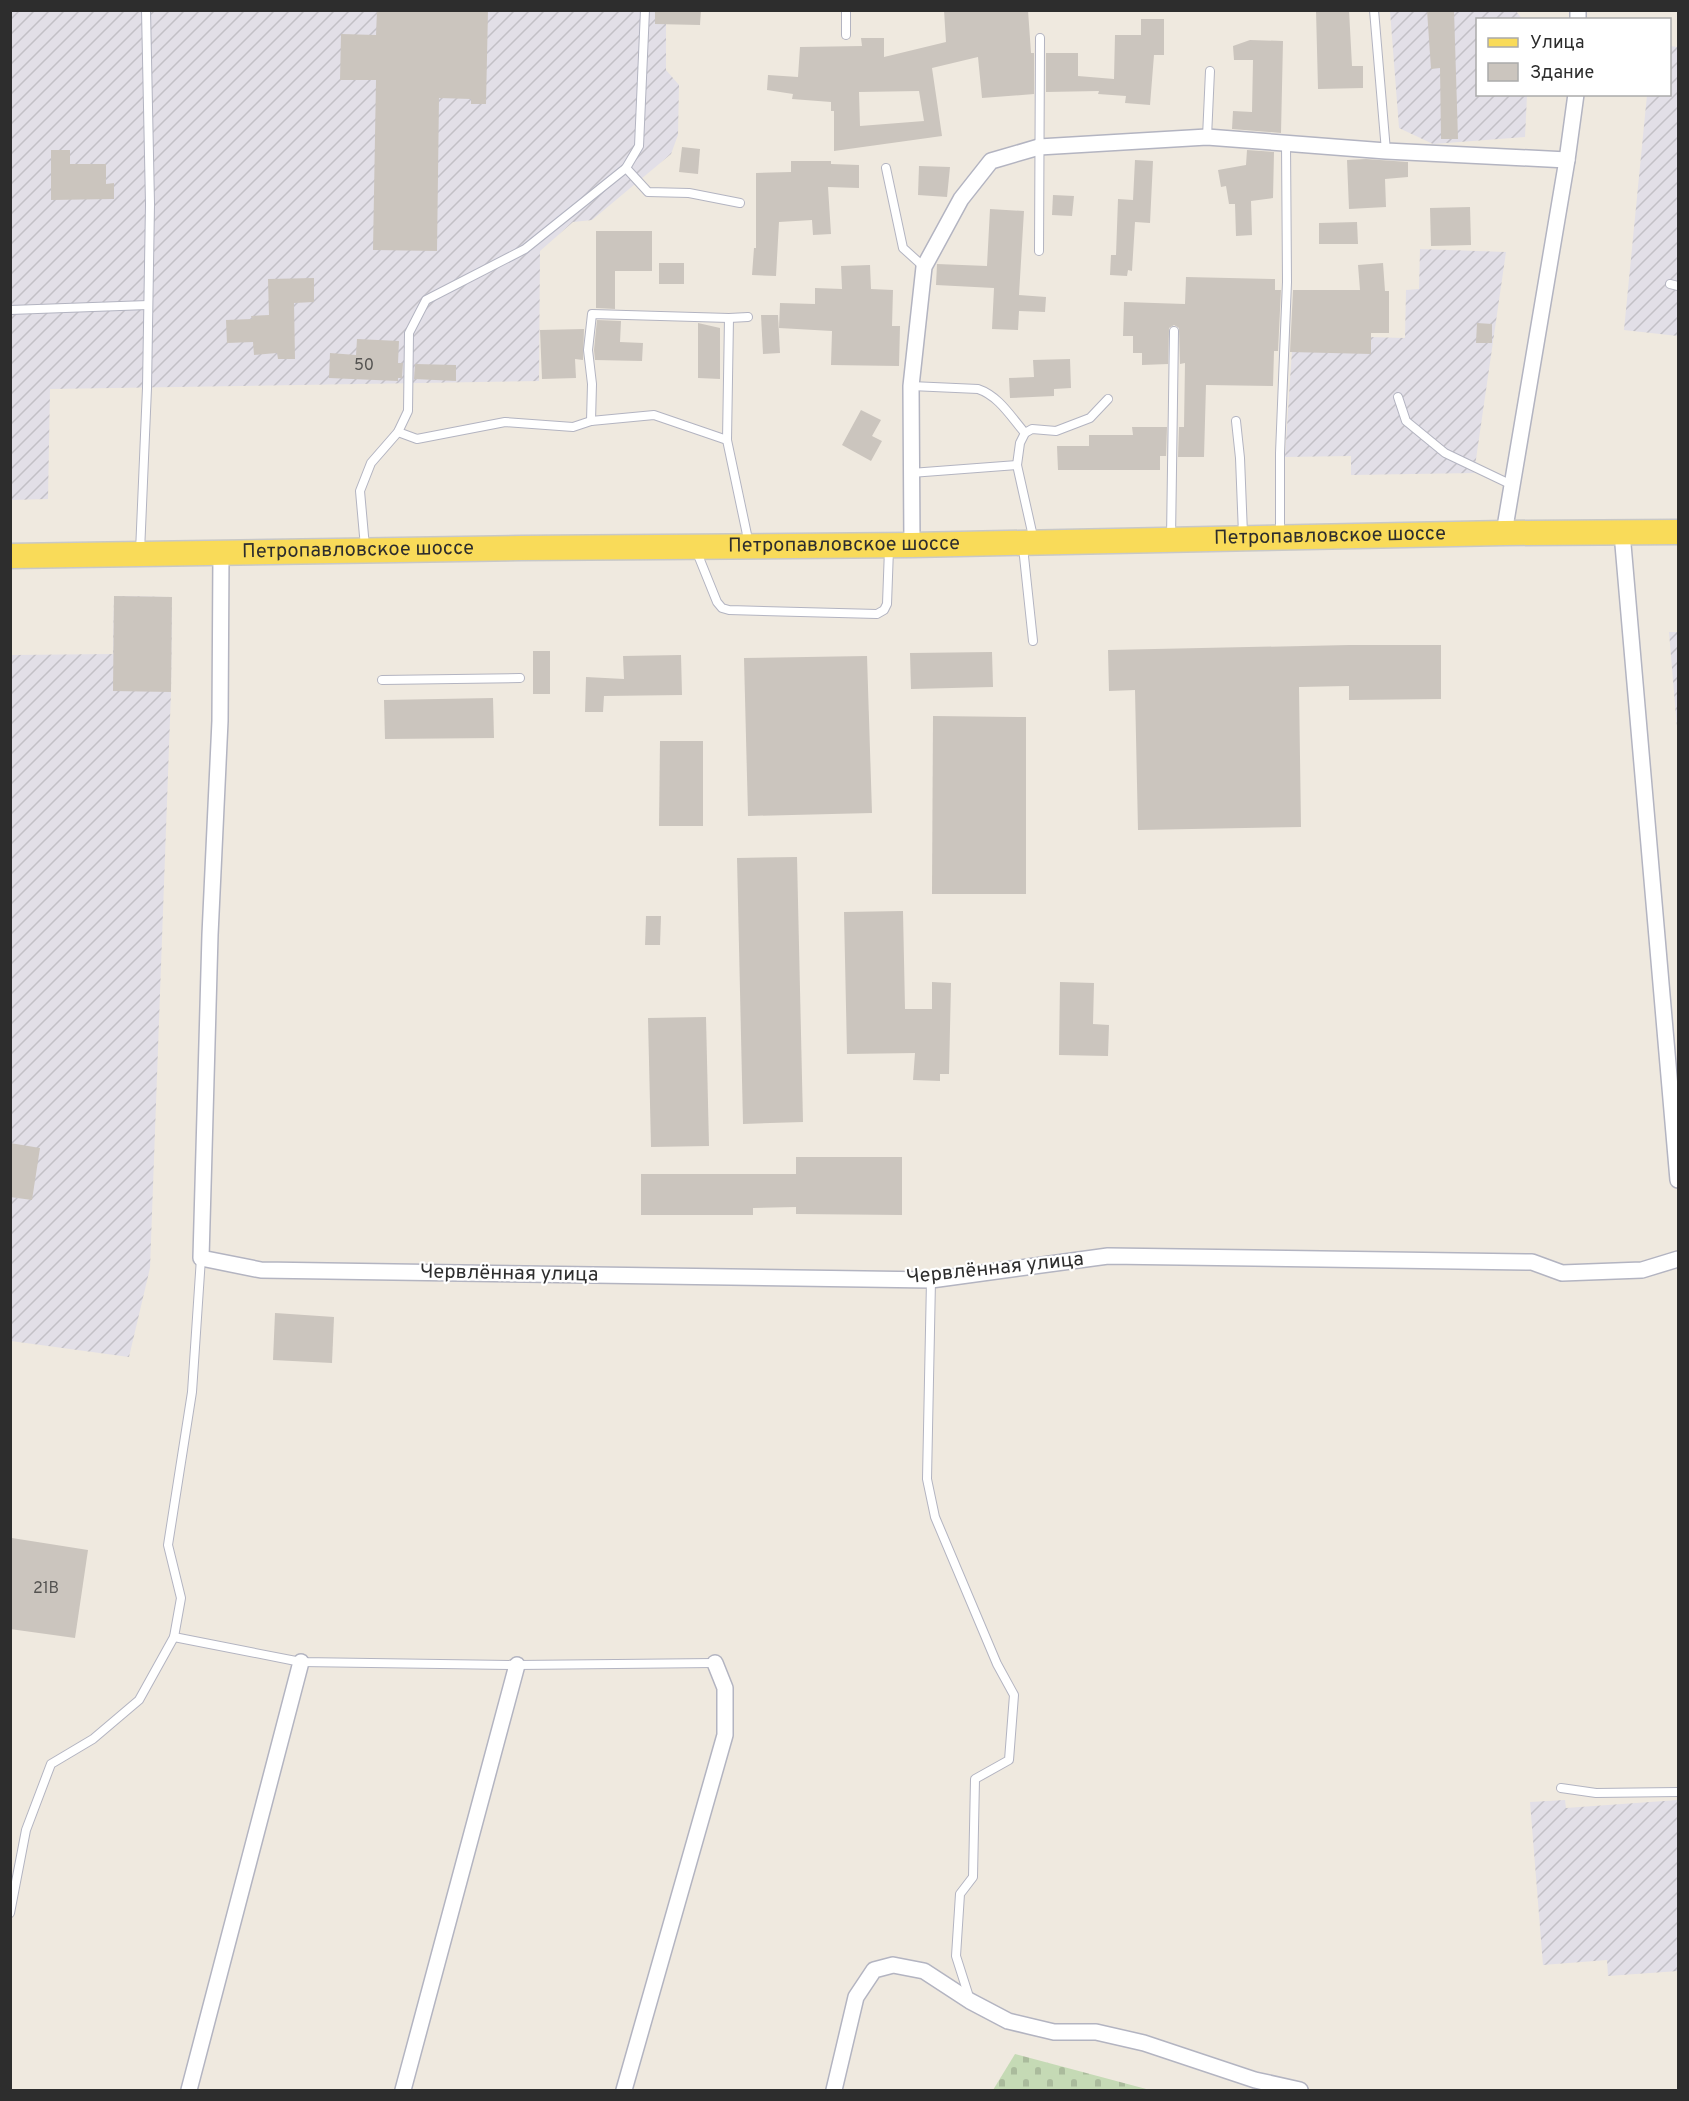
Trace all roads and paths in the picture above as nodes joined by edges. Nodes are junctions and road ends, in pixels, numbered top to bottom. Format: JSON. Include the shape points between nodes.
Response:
{"nodes":[{"id":1,"x":147,"y":10,"type":"edge"},
{"id":2,"x":645,"y":10,"type":"edge"},
{"id":3,"x":846,"y":10,"type":"edge"},
{"id":4,"x":1374,"y":10,"type":"edge"},
{"id":5,"x":846,"y":35,"type":"dead end"},
{"id":6,"x":1040,"y":38,"type":"dead end"},
{"id":7,"x":1210,"y":71,"type":"dead end"},
{"id":8,"x":1576,"y":96,"type":"edge"},
{"id":9,"x":1208,"y":137,"type":"junction"},
{"id":10,"x":1286,"y":143,"type":"junction"},
{"id":11,"x":1039,"y":147,"type":"junction"},
{"id":12,"x":1386,"y":151,"type":"junction"},
{"id":13,"x":1567,"y":160,"type":"junction"},
{"id":14,"x":626,"y":168,"type":"junction"},
{"id":15,"x":886,"y":168,"type":"dead end"},
{"id":16,"x":740,"y":203,"type":"dead end"},
{"id":17,"x":1040,"y":251,"type":"dead end"},
{"id":18,"x":924,"y":267,"type":"junction"},
{"id":19,"x":1670,"y":284,"type":"dead end"},
{"id":20,"x":1678,"y":286,"type":"edge"},
{"id":21,"x":148,"y":305,"type":"junction"},
{"id":22,"x":10,"y":310,"type":"edge"},
{"id":23,"x":748,"y":317,"type":"dead end"},
{"id":24,"x":729,"y":318,"type":"junction"},
{"id":25,"x":1174,"y":332,"type":"dead end"},
{"id":26,"x":911,"y":386,"type":"junction"},
{"id":27,"x":1398,"y":397,"type":"dead end"},
{"id":28,"x":1108,"y":399,"type":"dead end"},
{"id":29,"x":591,"y":421,"type":"junction"},
{"id":30,"x":1236,"y":421,"type":"dead end"},
{"id":31,"x":398,"y":432,"type":"junction"},
{"id":32,"x":1025,"y":434,"type":"junction"},
{"id":33,"x":727,"y":440,"type":"junction"},
{"id":34,"x":1017,"y":465,"type":"junction"},
{"id":35,"x":910,"y":473,"type":"junction"},
{"id":36,"x":1512,"y":484,"type":"junction"},
{"id":37,"x":1622,"y":532,"type":"junction"},
{"id":38,"x":1678,"y":532,"type":"edge"},
{"id":39,"x":1504,"y":533,"type":"junction"},
{"id":40,"x":1280,"y":537,"type":"junction"},
{"id":41,"x":1243,"y":538,"type":"junction"},
{"id":42,"x":1171,"y":539,"type":"junction"},
{"id":43,"x":1028,"y":542,"type":"junction"},
{"id":44,"x":901,"y":545,"type":"junction"},
{"id":45,"x":694,"y":546,"type":"junction"},
{"id":46,"x":750,"y":546,"type":"junction"},
{"id":47,"x":365,"y":551,"type":"junction"},
{"id":48,"x":221,"y":553,"type":"junction"},
{"id":49,"x":140,"y":555,"type":"junction"},
{"id":50,"x":10,"y":556,"type":"edge"},
{"id":51,"x":1033,"y":641,"type":"dead end"},
{"id":52,"x":520,"y":678,"type":"dead end"},
{"id":53,"x":382,"y":680,"type":"dead end"},
{"id":54,"x":1678,"y":1180,"type":"edge"},
{"id":55,"x":201,"y":1258,"type":"junction"},
{"id":56,"x":1678,"y":1260,"type":"edge"},
{"id":57,"x":932,"y":1280,"type":"junction"},
{"id":58,"x":174,"y":1637,"type":"junction"},
{"id":59,"x":302,"y":1662,"type":"junction"},
{"id":60,"x":714,"y":1664,"type":"joint"},
{"id":61,"x":517,"y":1665,"type":"junction"},
{"id":62,"x":1561,"y":1788,"type":"dead end"},
{"id":63,"x":1678,"y":1792,"type":"edge"},
{"id":64,"x":10,"y":1913,"type":"edge"},
{"id":65,"x":970,"y":2001,"type":"junction"},
{"id":66,"x":189,"y":2091,"type":"edge"},
{"id":67,"x":403,"y":2091,"type":"edge"},
{"id":68,"x":624,"y":2091,"type":"edge"},
{"id":69,"x":834,"y":2091,"type":"edge"},
{"id":70,"x":1300,"y":2091,"type":"edge"}],
"edges":[{"from":1,"to":21,"type":"lane"},
{"from":2,"to":14,"type":"lane","via":[[639,146]]},
{"from":3,"to":5,"type":"lane"},
{"from":4,"to":12,"type":"lane"},
{"from":6,"to":11,"type":"lane"},
{"from":7,"to":9,"type":"lane"},
{"from":8,"to":13,"type":"street"},
{"from":9,"to":10,"type":"street"},
{"from":9,"to":11,"type":"street"},
{"from":10,"to":12,"type":"street"},
{"from":10,"to":40,"type":"lane","via":[[1287,282]]},
{"from":11,"to":17,"type":"lane"},
{"from":11,"to":18,"type":"street","via":[[992,161],[961,199]]},
{"from":12,"to":13,"type":"street"},
{"from":13,"to":36,"type":"street"},
{"from":14,"to":16,"type":"lane","via":[[648,192],[689,193]]},
{"from":14,"to":31,"type":"lane","via":[[525,249],[426,300],[409,333],[408,411]]},
{"from":15,"to":18,"type":"lane","via":[[903,248]]},
{"from":18,"to":26,"type":"street"},
{"from":19,"to":20,"type":"lane"},
{"from":21,"to":22,"type":"lane"},
{"from":21,"to":49,"type":"lane"},
{"from":23,"to":24,"type":"lane"},
{"from":24,"to":29,"type":"lane","via":[[592,314],[588,350]]},
{"from":24,"to":33,"type":"lane"},
{"from":25,"to":42,"type":"lane"},
{"from":26,"to":32,"type":"lane","via":[[987,392]]},
{"from":26,"to":35,"type":"street"},
{"from":27,"to":36,"type":"lane","via":[[1406,421],[1445,453]]},
{"from":28,"to":32,"type":"lane","via":[[1090,418],[1056,431],[1032,429]]},
{"from":29,"to":31,"type":"lane","via":[[573,427],[505,422],[417,440]]},
{"from":29,"to":33,"type":"lane","via":[[654,415]]},
{"from":30,"to":41,"type":"lane"},
{"from":31,"to":47,"type":"lane","via":[[371,463],[360,492]]},
{"from":32,"to":34,"type":"lane"},
{"from":33,"to":46,"type":"lane"},
{"from":34,"to":35,"type":"lane"},
{"from":34,"to":43,"type":"lane"},
{"from":35,"to":44,"type":"street"},
{"from":36,"to":39,"type":"street"},
{"from":37,"to":38,"type":"main road","name":"Петропавловское шоссе"},
{"from":37,"to":39,"type":"main road","name":"Петропавловское шоссе"},
{"from":37,"to":54,"type":"street"},
{"from":39,"to":40,"type":"main road","name":"Петропавловское шоссе"},
{"from":40,"to":41,"type":"main road","name":"Петропавловское шоссе"},
{"from":41,"to":42,"type":"main road","name":"Петропавловское шоссе"},
{"from":42,"to":43,"type":"main road","name":"Петропавловское шоссе"},
{"from":43,"to":44,"type":"main road","name":"Петропавловское шоссе"},
{"from":43,"to":51,"type":"lane"},
{"from":44,"to":45,"type":"lane","via":[[887,604],[877,614],[723,608]]},
{"from":44,"to":46,"type":"main road","name":"Петропавловское шоссе"},
{"from":45,"to":46,"type":"main road","name":"Петропавловское шоссе"},
{"from":45,"to":47,"type":"main road","name":"Петропавловское шоссе"},
{"from":47,"to":48,"type":"main road","name":"Петропавловское шоссе"},
{"from":48,"to":49,"type":"main road","name":"Петропавловское шоссе"},
{"from":48,"to":55,"type":"street","via":[[220,721]]},
{"from":49,"to":50,"type":"main road","name":"Петропавловское шоссе"},
{"from":52,"to":53,"type":"lane"},
{"from":55,"to":57,"type":"street","name":"Червлённая улица","via":[[261,1270]]},
{"from":55,"to":58,"type":"lane","via":[[192,1392],[168,1545],[181,1598]]},
{"from":56,"to":57,"type":"street","name":"Червлённая улица","via":[[1642,1270],[1562,1273],[1532,1262],[1108,1256]]},
{"from":57,"to":65,"type":"lane","via":[[927,1479],[935,1516],[997,1664],[1014,1695],[1009,1760],[975,1779],[974,1877],[960,1894],[956,1956]]},
{"from":58,"to":59,"type":"lane"},
{"from":58,"to":64,"type":"lane","via":[[139,1700],[93,1739],[51,1764],[26,1830]]},
{"from":59,"to":61,"type":"lane"},
{"from":59,"to":66,"type":"street"},
{"from":60,"to":61,"type":"lane"},
{"from":60,"to":68,"type":"street","via":[[725,1688],[725,1735]]},
{"from":61,"to":67,"type":"street"},
{"from":62,"to":63,"type":"lane","via":[[1596,1793]]},
{"from":65,"to":69,"type":"street","via":[[924,1971],[893,1965],[874,1970],[856,1997]]},
{"from":65,"to":70,"type":"street","via":[[1008,2021],[1054,2032],[1096,2032],[1135,2041]]}]}
